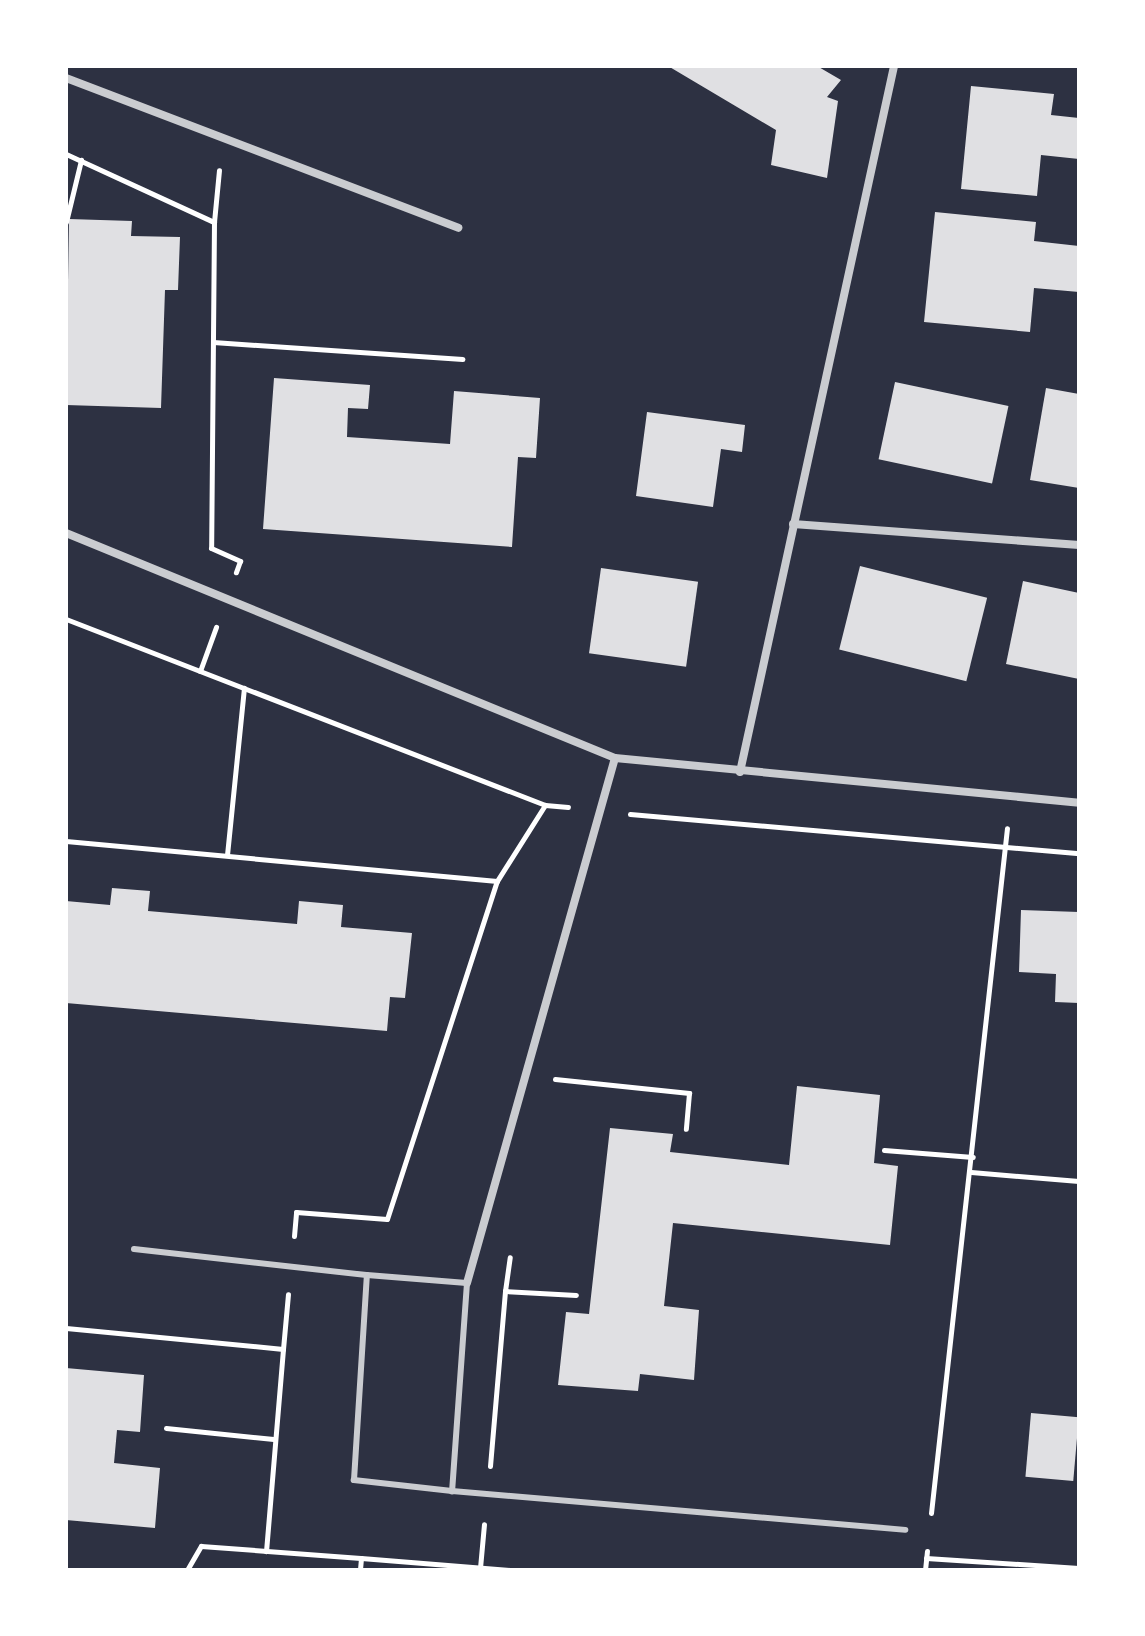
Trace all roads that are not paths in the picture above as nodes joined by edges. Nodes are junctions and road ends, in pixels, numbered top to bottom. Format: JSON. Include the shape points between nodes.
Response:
{"nodes":[{"id":1,"x":894,"y":66,"type":"edge"},
{"id":2,"x":66,"y":78,"type":"edge"},
{"id":3,"x":458,"y":228,"type":"dead end"},
{"id":4,"x":793,"y":524,"type":"junction"},
{"id":5,"x":66,"y":533,"type":"edge"},
{"id":6,"x":1079,"y":545,"type":"edge"},
{"id":7,"x":615,"y":758,"type":"junction"},
{"id":8,"x":740,"y":772,"type":"junction"},
{"id":9,"x":1079,"y":803,"type":"edge"},
{"id":10,"x":134,"y":1249,"type":"dead end"},
{"id":11,"x":367,"y":1275,"type":"junction"},
{"id":12,"x":467,"y":1283,"type":"junction"},
{"id":13,"x":452,"y":1491,"type":"junction"},
{"id":14,"x":905,"y":1530,"type":"dead end"}],
"edges":[{"from":1,"to":4,"type":"street"},
{"from":2,"to":3,"type":"street"},
{"from":4,"to":6,"type":"street"},
{"from":4,"to":8,"type":"street"},
{"from":5,"to":7,"type":"street"},
{"from":7,"to":8,"type":"street"},
{"from":7,"to":12,"type":"street"},
{"from":8,"to":9,"type":"street"},
{"from":10,"to":11,"type":"lane"},
{"from":11,"to":12,"type":"lane"},
{"from":11,"to":13,"type":"lane","via":[[354,1480]]},
{"from":12,"to":13,"type":"lane"},
{"from":13,"to":14,"type":"lane"}]}
